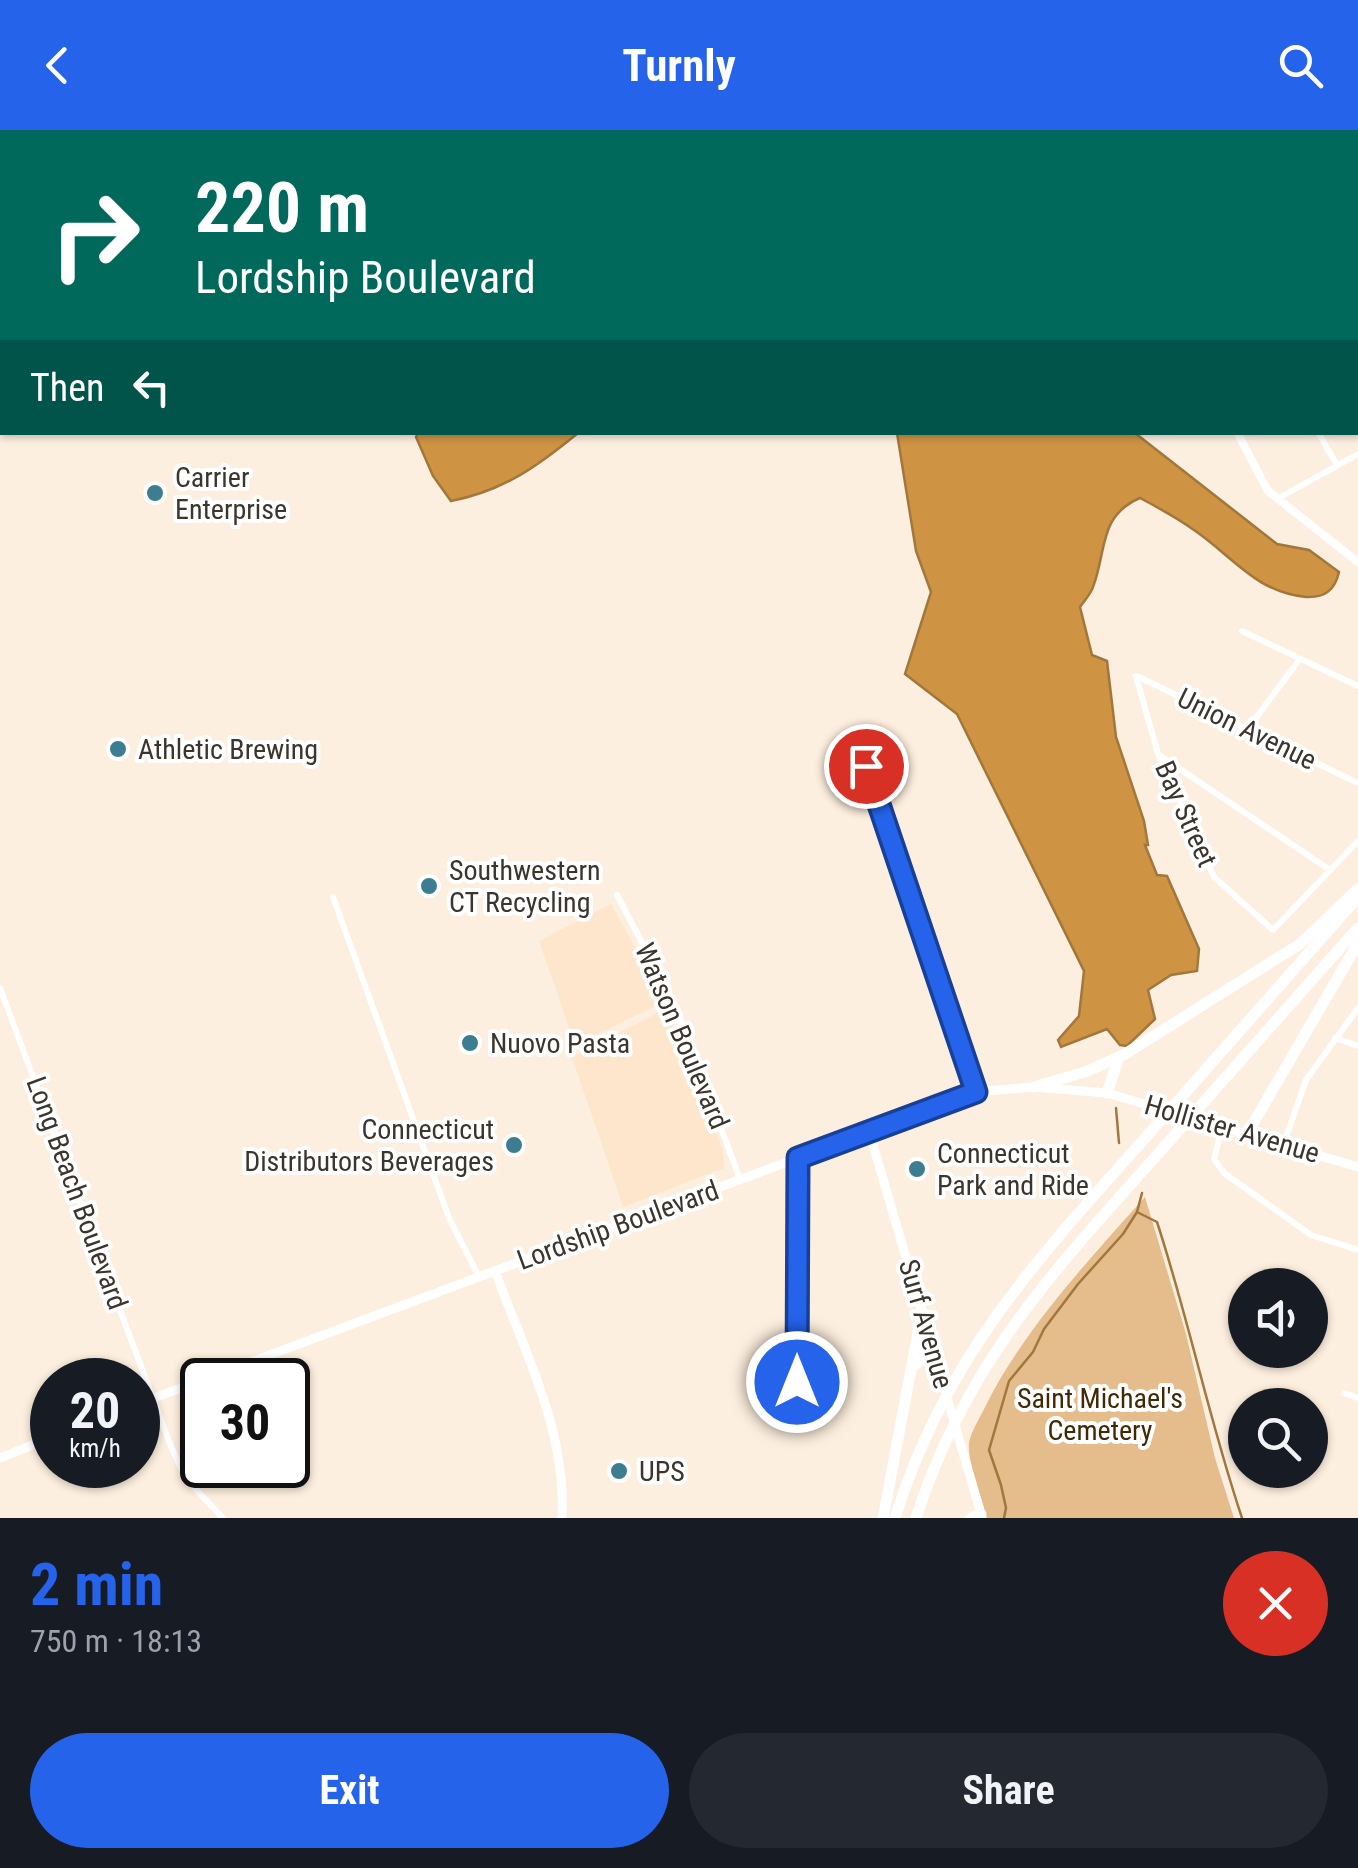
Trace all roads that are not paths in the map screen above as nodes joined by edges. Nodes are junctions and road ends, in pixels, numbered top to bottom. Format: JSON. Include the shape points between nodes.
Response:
{"nodes":[{"id":1,"x":1239,"y":435,"type":"edge"},
{"id":2,"x":1320,"y":435,"type":"edge"},
{"id":3,"x":1358,"y":454,"type":"edge"},
{"id":4,"x":1337,"y":466,"type":"junction"},
{"id":5,"x":1277,"y":499,"type":"junction"},
{"id":6,"x":1357,"y":560,"type":"edge"},
{"id":7,"x":1242,"y":630,"type":"dead end"},
{"id":8,"x":1299,"y":660,"type":"junction"},
{"id":9,"x":1136,"y":676,"type":"joint"},
{"id":10,"x":1358,"y":686,"type":"edge"},
{"id":11,"x":1247,"y":730,"type":"junction"},
{"id":12,"x":1158,"y":754,"type":"junction"},
{"id":13,"x":866,"y":766,"type":"dead end"},
{"id":14,"x":1358,"y":783,"type":"edge"},
{"id":15,"x":1358,"y":840,"type":"edge"},
{"id":16,"x":1330,"y":870,"type":"junction"},
{"id":17,"x":1358,"y":889,"type":"edge"},
{"id":18,"x":617,"y":895,"type":"dead end"},
{"id":19,"x":333,"y":897,"type":"dead end"},
{"id":20,"x":1358,"y":897,"type":"edge"},
{"id":21,"x":1358,"y":928,"type":"edge"},
{"id":22,"x":1358,"y":942,"type":"edge"},
{"id":23,"x":0,"y":988,"type":"edge"},
{"id":24,"x":1358,"y":1008,"type":"edge"},
{"id":25,"x":1335,"y":1038,"type":"junction"},
{"id":26,"x":1358,"y":1046,"type":"edge"},
{"id":27,"x":1125,"y":1054,"type":"junction"},
{"id":28,"x":1034,"y":1087,"type":"junction"},
{"id":29,"x":976,"y":1092,"type":"junction"},
{"id":30,"x":1107,"y":1093,"type":"junction"},
{"id":31,"x":1222,"y":1127,"type":"junction"},
{"id":32,"x":870,"y":1131,"type":"junction"},
{"id":33,"x":1247,"y":1134,"type":"junction"},
{"id":34,"x":1284,"y":1143,"type":"junction"},
{"id":35,"x":798,"y":1158,"type":"junction"},
{"id":36,"x":1358,"y":1167,"type":"edge"},
{"id":37,"x":740,"y":1179,"type":"junction"},
{"id":38,"x":1358,"y":1250,"type":"edge"},
{"id":39,"x":495,"y":1271,"type":"junction"},
{"id":40,"x":479,"y":1277,"type":"junction"},
{"id":41,"x":922,"y":1311,"type":"junction"},
{"id":42,"x":139,"y":1358,"type":"edge"},
{"id":43,"x":938,"y":1365,"type":"junction"},
{"id":44,"x":910,"y":1372,"type":"junction"},
{"id":45,"x":1344,"y":1394,"type":"dead end"},
{"id":46,"x":160,"y":1396,"type":"edge"},
{"id":47,"x":796,"y":1397,"type":"dead end"},
{"id":48,"x":1358,"y":1398,"type":"edge"},
{"id":49,"x":160,"y":1414,"type":"edge"},
{"id":50,"x":30,"y":1446,"type":"edge"},
{"id":51,"x":0,"y":1458,"type":"edge"},
{"id":52,"x":978,"y":1517,"type":"edge"},
{"id":53,"x":223,"y":1518,"type":"edge"},
{"id":54,"x":562,"y":1518,"type":"edge"},
{"id":55,"x":883,"y":1518,"type":"edge"},
{"id":56,"x":895,"y":1518,"type":"edge"},
{"id":57,"x":916,"y":1518,"type":"edge"}],
"edges":[{"from":1,"to":5,"type":"street"},
{"from":2,"to":4,"type":"street"},
{"from":3,"to":4,"type":"street"},
{"from":4,"to":5,"type":"street"},
{"from":5,"to":6,"type":"street"},
{"from":7,"to":8,"type":"street"},
{"from":8,"to":10,"type":"street"},
{"from":8,"to":11,"type":"street"},
{"from":9,"to":11,"type":"street","name":"Union Avenue"},
{"from":9,"to":12,"type":"street","name":"Bay Street"},
{"from":11,"to":14,"type":"street","name":"Union Avenue"},
{"from":12,"to":16,"type":"street"},
{"from":12,"to":16,"type":"street","name":"Bay Street","via":[[1214,877],[1273,930]]},
{"from":13,"to":29,"type":"street"},
{"from":15,"to":16,"type":"street"},
{"from":17,"to":27,"type":"highway","via":[[1290,951]]},
{"from":18,"to":37,"type":"street","name":"Watson Boulevard","via":[[674,1003]]},
{"from":19,"to":40,"type":"street","via":[[449,1218]]},
{"from":20,"to":56,"type":"highway","via":[[1024,1275],[934,1417]]},
{"from":21,"to":57,"type":"highway","via":[[1033,1296],[967,1397]]},
{"from":22,"to":33,"type":"highway"},
{"from":23,"to":42,"type":"street","name":"Long Beach Boulevard"},
{"from":24,"to":25,"type":"street"},
{"from":25,"to":26,"type":"street"},
{"from":25,"to":34,"type":"street","via":[[1306,1080]]},
{"from":27,"to":28,"type":"highway"},
{"from":27,"to":30,"type":"highway"},
{"from":28,"to":29,"type":"main road","name":"Lordship Boulevard"},
{"from":28,"to":30,"type":"main road","name":"Lordship Boulevard"},
{"from":29,"to":32,"type":"main road","name":"Lordship Boulevard"},
{"from":30,"to":31,"type":"main road","name":"Hollister Avenue"},
{"from":31,"to":33,"type":"main road","name":"Hollister Avenue"},
{"from":31,"to":38,"type":"street","via":[[1214,1158],[1224,1172],[1311,1235]]},
{"from":32,"to":35,"type":"main road","name":"Lordship Boulevard"},
{"from":32,"to":41,"type":"main road","name":"Surf Avenue"},
{"from":33,"to":34,"type":"main road","name":"Hollister Avenue"},
{"from":34,"to":36,"type":"main road","name":"Hollister Avenue"},
{"from":35,"to":37,"type":"main road","name":"Lordship Boulevard"},
{"from":35,"to":47,"type":"street"},
{"from":37,"to":39,"type":"main road","name":"Lordship Boulevard"},
{"from":39,"to":40,"type":"main road","name":"Lordship Boulevard"},
{"from":39,"to":54,"type":"main road","via":[[558,1442]]},
{"from":40,"to":46,"type":"main road","name":"Lordship Boulevard"},
{"from":41,"to":43,"type":"main road","name":"Surf Avenue"},
{"from":41,"to":44,"type":"highway"},
{"from":43,"to":44,"type":"highway","via":[[922,1359]]},
{"from":43,"to":52,"type":"main road","name":"Surf Avenue"},
{"from":44,"to":55,"type":"highway"},
{"from":45,"to":48,"type":"street"},
{"from":49,"to":53,"type":"street","name":"Long Beach Boulevard","via":[[181,1470]]},
{"from":50,"to":51,"type":"main road"}]}
